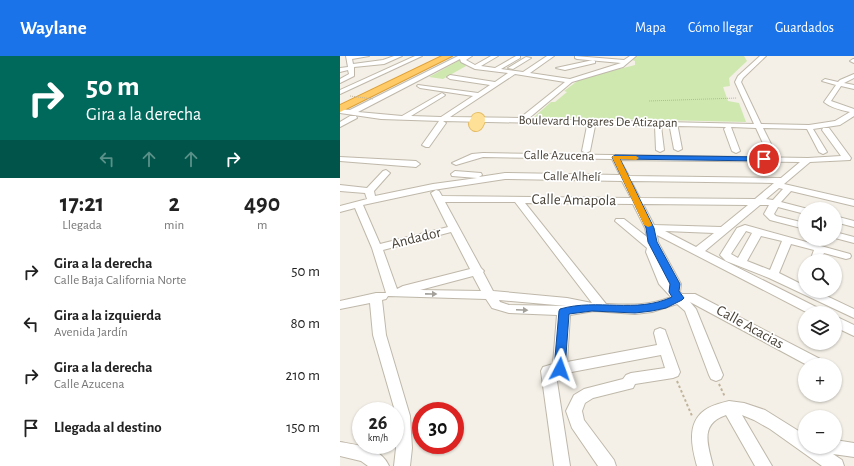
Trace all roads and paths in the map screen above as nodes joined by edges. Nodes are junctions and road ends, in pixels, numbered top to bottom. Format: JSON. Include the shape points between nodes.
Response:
{"nodes":[{"id":1,"x":366,"y":56,"type":"edge"},
{"id":2,"x":399,"y":56,"type":"edge"},
{"id":3,"x":419,"y":56,"type":"edge"},
{"id":4,"x":442,"y":56,"type":"edge"},
{"id":5,"x":448,"y":56,"type":"edge"},
{"id":6,"x":462,"y":56,"type":"edge"},
{"id":7,"x":469,"y":56,"type":"edge"},
{"id":8,"x":495,"y":56,"type":"edge"},
{"id":9,"x":518,"y":56,"type":"edge"},
{"id":10,"x":551,"y":56,"type":"edge"},
{"id":11,"x":633,"y":56,"type":"edge"},
{"id":12,"x":763,"y":56,"type":"edge"},
{"id":13,"x":349,"y":57,"type":"edge"},
{"id":14,"x":579,"y":57,"type":"edge"},
{"id":15,"x":528,"y":58,"type":"dead end"},
{"id":16,"x":602,"y":60,"type":"junction"},
{"id":17,"x":626,"y":62,"type":"junction"},
{"id":18,"x":351,"y":67,"type":"junction"},
{"id":19,"x":475,"y":67,"type":"junction"},
{"id":20,"x":340,"y":70,"type":"edge"},
{"id":21,"x":495,"y":70,"type":"junction"},
{"id":22,"x":506,"y":72,"type":"junction"},
{"id":23,"x":513,"y":73,"type":"junction"},
{"id":24,"x":523,"y":75,"type":"junction"},
{"id":25,"x":854,"y":76,"type":"edge"},
{"id":26,"x":450,"y":77,"type":"dead end"},
{"id":27,"x":340,"y":81,"type":"edge"},
{"id":28,"x":570,"y":81,"type":"junction"},
{"id":29,"x":825,"y":81,"type":"dead end"},
{"id":30,"x":496,"y":84,"type":"junction"},
{"id":31,"x":839,"y":84,"type":"junction"},
{"id":32,"x":420,"y":86,"type":"dead end"},
{"id":33,"x":854,"y":87,"type":"edge"},
{"id":34,"x":404,"y":91,"type":"dead end"},
{"id":35,"x":340,"y":92,"type":"edge"},
{"id":36,"x":442,"y":95,"type":"dead end"},
{"id":37,"x":478,"y":95,"type":"junction"},
{"id":38,"x":350,"y":96,"type":"dead end"},
{"id":39,"x":745,"y":98,"type":"junction"},
{"id":40,"x":373,"y":99,"type":"dead end"},
{"id":41,"x":649,"y":101,"type":"dead end"},
{"id":42,"x":340,"y":105,"type":"edge"},
{"id":43,"x":854,"y":112,"type":"edge"},
{"id":44,"x":346,"y":114,"type":"edge"},
{"id":45,"x":403,"y":118,"type":"junction"},
{"id":46,"x":854,"y":120,"type":"edge"},
{"id":47,"x":442,"y":121,"type":"junction"},
{"id":48,"x":521,"y":121,"type":"junction"},
{"id":49,"x":477,"y":122,"type":"junction"},
{"id":50,"x":340,"y":125,"type":"edge"},
{"id":51,"x":591,"y":126,"type":"junction"},
{"id":52,"x":658,"y":127,"type":"junction"},
{"id":53,"x":674,"y":128,"type":"junction"},
{"id":54,"x":759,"y":128,"type":"junction"},
{"id":55,"x":728,"y":129,"type":"junction"},
{"id":56,"x":810,"y":130,"type":"junction"},
{"id":57,"x":826,"y":130,"type":"junction"},
{"id":58,"x":426,"y":145,"type":"dead end"},
{"id":59,"x":660,"y":150,"type":"dead end"},
{"id":60,"x":678,"y":150,"type":"dead end"},
{"id":61,"x":770,"y":150,"type":"dead end"},
{"id":62,"x":586,"y":151,"type":"dead end"},
{"id":63,"x":736,"y":152,"type":"dead end"},
{"id":64,"x":823,"y":152,"type":"dead end"},
{"id":65,"x":615,"y":157,"type":"junction"},
{"id":66,"x":340,"y":159,"type":"edge"},
{"id":67,"x":808,"y":160,"type":"junction"},
{"id":68,"x":456,"y":163,"type":"dead end"},
{"id":69,"x":416,"y":164,"type":"dead end"},
{"id":70,"x":386,"y":173,"type":"dead end"},
{"id":71,"x":455,"y":174,"type":"dead end"},
{"id":72,"x":505,"y":176,"type":"junction"},
{"id":73,"x":624,"y":177,"type":"junction"},
{"id":74,"x":783,"y":185,"type":"junction"},
{"id":75,"x":433,"y":187,"type":"junction"},
{"id":76,"x":340,"y":188,"type":"edge"},
{"id":77,"x":370,"y":195,"type":"junction"},
{"id":78,"x":439,"y":199,"type":"junction"},
{"id":79,"x":517,"y":199,"type":"junction"},
{"id":80,"x":636,"y":201,"type":"junction"},
{"id":81,"x":757,"y":202,"type":"junction"},
{"id":82,"x":775,"y":203,"type":"junction"},
{"id":83,"x":854,"y":203,"type":"edge"},
{"id":84,"x":358,"y":204,"type":"junction"},
{"id":85,"x":340,"y":209,"type":"edge"},
{"id":86,"x":798,"y":209,"type":"edge"},
{"id":87,"x":620,"y":221,"type":"dead end"},
{"id":88,"x":842,"y":221,"type":"edge"},
{"id":89,"x":798,"y":224,"type":"edge"},
{"id":90,"x":854,"y":224,"type":"edge"},
{"id":91,"x":455,"y":228,"type":"junction"},
{"id":92,"x":650,"y":228,"type":"junction"},
{"id":93,"x":723,"y":230,"type":"junction"},
{"id":94,"x":758,"y":231,"type":"junction"},
{"id":95,"x":842,"y":237,"type":"edge"},
{"id":96,"x":788,"y":239,"type":"junction"},
{"id":97,"x":854,"y":240,"type":"edge"},
{"id":98,"x":653,"y":244,"type":"junction"},
{"id":99,"x":377,"y":248,"type":"junction"},
{"id":100,"x":820,"y":249,"type":"junction"},
{"id":101,"x":697,"y":252,"type":"junction"},
{"id":102,"x":818,"y":254,"type":"edge"},
{"id":103,"x":846,"y":256,"type":"dead end"},
{"id":104,"x":741,"y":263,"type":"junction"},
{"id":105,"x":478,"y":271,"type":"junction"},
{"id":106,"x":773,"y":275,"type":"junction"},
{"id":107,"x":798,"y":287,"type":"edge"},
{"id":108,"x":392,"y":293,"type":"junction"},
{"id":109,"x":489,"y":295,"type":"junction"},
{"id":110,"x":676,"y":295,"type":"junction"},
{"id":111,"x":376,"y":297,"type":"junction"},
{"id":112,"x":821,"y":298,"type":"edge"},
{"id":113,"x":340,"y":305,"type":"edge"},
{"id":114,"x":804,"y":306,"type":"edge"},
{"id":115,"x":598,"y":308,"type":"junction"},
{"id":116,"x":564,"y":311,"type":"junction"},
{"id":117,"x":854,"y":314,"type":"edge"},
{"id":118,"x":842,"y":325,"type":"edge"},
{"id":119,"x":854,"y":331,"type":"edge"},
{"id":120,"x":660,"y":333,"type":"dead end"},
{"id":121,"x":666,"y":349,"type":"junction"},
{"id":122,"x":806,"y":358,"type":"edge"},
{"id":123,"x":560,"y":369,"type":"junction"},
{"id":124,"x":673,"y":372,"type":"junction"},
{"id":125,"x":716,"y":375,"type":"joint"},
{"id":126,"x":729,"y":407,"type":"junction"},
{"id":127,"x":700,"y":428,"type":"junction"},
{"id":128,"x":788,"y":431,"type":"junction"},
{"id":129,"x":798,"y":435,"type":"edge"},
{"id":130,"x":798,"y":439,"type":"edge"},
{"id":131,"x":842,"y":448,"type":"edge"},
{"id":132,"x":340,"y":449,"type":"edge"},
{"id":133,"x":854,"y":450,"type":"edge"},
{"id":134,"x":819,"y":454,"type":"edge"},
{"id":135,"x":381,"y":466,"type":"edge"},
{"id":136,"x":402,"y":466,"type":"edge"},
{"id":137,"x":562,"y":466,"type":"edge"},
{"id":138,"x":608,"y":466,"type":"edge"},
{"id":139,"x":705,"y":466,"type":"edge"},
{"id":140,"x":764,"y":466,"type":"edge"},
{"id":141,"x":836,"y":466,"type":"edge"}],
"edges":[{"from":1,"to":13,"type":"street"},
{"from":2,"to":18,"type":"street","via":[[384,62]]},
{"from":3,"to":35,"type":"street"},
{"from":4,"to":42,"type":"highway"},
{"from":5,"to":44,"type":"highway"},
{"from":6,"to":44,"type":"street"},
{"from":7,"to":19,"type":"street","via":[[463,60],[465,64]]},
{"from":8,"to":19,"type":"street"},
{"from":9,"to":21,"type":"street"},
{"from":10,"to":24,"type":"street"},
{"from":11,"to":17,"type":"street"},
{"from":12,"to":39,"type":"street","via":[[739,79]]},
{"from":13,"to":18,"type":"street"},
{"from":14,"to":16,"type":"street"},
{"from":14,"to":16,"type":"street","via":[[562,68]]},
{"from":15,"to":22,"type":"street"},
{"from":16,"to":17,"type":"street"},
{"from":17,"to":28,"type":"street","via":[[617,68]]},
{"from":18,"to":20,"type":"street"},
{"from":18,"to":27,"type":"street","via":[[352,75]]},
{"from":19,"to":21,"type":"street"},
{"from":21,"to":22,"type":"street"},
{"from":22,"to":23,"type":"street"},
{"from":23,"to":24,"type":"street"},
{"from":23,"to":30,"type":"street"},
{"from":24,"to":28,"type":"street"},
{"from":25,"to":31,"type":"street"},
{"from":26,"to":30,"type":"street"},
{"from":28,"to":48,"type":"street"},
{"from":29,"to":31,"type":"street"},
{"from":30,"to":37,"type":"street"},
{"from":31,"to":33,"type":"street"},
{"from":31,"to":43,"type":"street","via":[[828,103]]},
{"from":32,"to":37,"type":"street"},
{"from":34,"to":44,"type":"street"},
{"from":36,"to":45,"type":"street"},
{"from":37,"to":47,"type":"street"},
{"from":38,"to":40,"type":"path","bridge":true},
{"from":39,"to":41,"type":"path"},
{"from":39,"to":54,"type":"street"},
{"from":43,"to":54,"type":"street","name":"Boulevard Hogares De Atizapan","via":[[844,120],[829,125]]},
{"from":44,"to":45,"type":"street","name":"Boulevard Hogares De Atizapan"},
{"from":44,"to":47,"type":"street","name":"Boulevard Hogares De Atizapan","via":[[380,122]]},
{"from":44,"to":50,"type":"street"},
{"from":45,"to":47,"type":"street","name":"Boulevard Hogares De Atizapan"},
{"from":46,"to":57,"type":"street","name":"Boulevard Hogares De Atizapan"},
{"from":47,"to":49,"type":"street","name":"Boulevard Hogares De Atizapan"},
{"from":47,"to":58,"type":"street"},
{"from":48,"to":49,"type":"street","name":"Boulevard Hogares De Atizapan"},
{"from":48,"to":54,"type":"street","name":"Boulevard Hogares De Atizapan"},
{"from":49,"to":51,"type":"street","name":"Boulevard Hogares De Atizapan"},
{"from":51,"to":52,"type":"street","name":"Boulevard Hogares De Atizapan"},
{"from":51,"to":62,"type":"street"},
{"from":52,"to":53,"type":"street","name":"Boulevard Hogares De Atizapan"},
{"from":52,"to":59,"type":"street"},
{"from":53,"to":55,"type":"street","name":"Boulevard Hogares De Atizapan"},
{"from":53,"to":60,"type":"street"},
{"from":54,"to":55,"type":"street","name":"Boulevard Hogares De Atizapan"},
{"from":54,"to":56,"type":"street","name":"Boulevard Hogares De Atizapan"},
{"from":54,"to":61,"type":"street"},
{"from":55,"to":63,"type":"street"},
{"from":56,"to":57,"type":"street","name":"Boulevard Hogares De Atizapan"},
{"from":56,"to":64,"type":"street"},
{"from":57,"to":67,"type":"street","name":"Calle Azucena","via":[[847,158]]},
{"from":65,"to":67,"type":"street","name":"Calle Azucena"},
{"from":65,"to":68,"type":"street","name":"Calle Azucena","via":[[483,155]]},
{"from":65,"to":73,"type":"street"},
{"from":66,"to":69,"type":"street"},
{"from":67,"to":74,"type":"street"},
{"from":70,"to":77,"type":"street"},
{"from":71,"to":72,"type":"street"},
{"from":72,"to":73,"type":"street","name":"Calle Alhelí"},
{"from":72,"to":75,"type":"street","name":"Calle Alhelí"},
{"from":73,"to":74,"type":"street","name":"Calle Alhelí"},
{"from":73,"to":80,"type":"street"},
{"from":74,"to":81,"type":"street"},
{"from":74,"to":82,"type":"street"},
{"from":74,"to":83,"type":"street","name":"Calle Alhelí"},
{"from":75,"to":77,"type":"street","name":"Calle Alhelí"},
{"from":75,"to":78,"type":"street"},
{"from":76,"to":77,"type":"street"},
{"from":77,"to":84,"type":"street"},
{"from":78,"to":79,"type":"street","name":"Calle Amapola"},
{"from":78,"to":91,"type":"street"},
{"from":79,"to":80,"type":"street","name":"Calle Amapola"},
{"from":79,"to":115,"type":"street"},
{"from":80,"to":81,"type":"street","name":"Calle Amapola"},
{"from":80,"to":92,"type":"street"},
{"from":81,"to":82,"type":"street","name":"Calle Amapola"},
{"from":81,"to":93,"type":"street"},
{"from":82,"to":86,"type":"street","name":"Calle Amapola"},
{"from":82,"to":89,"type":"street","via":[[770,216]]},
{"from":84,"to":85,"type":"street"},
{"from":84,"to":99,"type":"street"},
{"from":87,"to":98,"type":"street"},
{"from":88,"to":90,"type":"street"},
{"from":91,"to":99,"type":"street","name":"Andador"},
{"from":91,"to":105,"type":"street"},
{"from":92,"to":93,"type":"street"},
{"from":92,"to":98,"type":"street"},
{"from":92,"to":101,"type":"street"},
{"from":93,"to":101,"type":"street"},
{"from":94,"to":96,"type":"street"},
{"from":94,"to":104,"type":"street"},
{"from":94,"to":104,"type":"street","via":[[742,228],[726,254],[727,258]]},
{"from":95,"to":97,"type":"street"},
{"from":96,"to":100,"type":"street"},
{"from":96,"to":106,"type":"street"},
{"from":98,"to":110,"type":"street","via":[[651,252],[665,284]]},
{"from":99,"to":108,"type":"street"},
{"from":100,"to":102,"type":"street"},
{"from":100,"to":103,"type":"street"},
{"from":101,"to":114,"type":"street"},
{"from":104,"to":106,"type":"street"},
{"from":105,"to":108,"type":"street"},
{"from":105,"to":109,"type":"street"},
{"from":106,"to":107,"type":"street"},
{"from":108,"to":109,"type":"street","one_way":true},
{"from":108,"to":111,"type":"street"},
{"from":109,"to":115,"type":"street","via":[[580,303]]},
{"from":109,"to":116,"type":"street","one_way":true,"via":[[496,305],[502,308]]},
{"from":110,"to":115,"type":"street","via":[[663,305],[652,308]]},
{"from":110,"to":122,"type":"street","name":"Calle Acacias","via":[[696,298]]},
{"from":110,"to":125,"type":"street","via":[[690,309]]},
{"from":111,"to":113,"type":"street"},
{"from":111,"to":136,"type":"street","via":[[379,333],[404,419]]},
{"from":112,"to":117,"type":"street"},
{"from":115,"to":116,"type":"street"},
{"from":116,"to":123,"type":"street"},
{"from":118,"to":119,"type":"street"},
{"from":120,"to":121,"type":"street"},
{"from":121,"to":123,"type":"street"},
{"from":121,"to":124,"type":"street"},
{"from":123,"to":137,"type":"street","via":[[548,371]]},
{"from":124,"to":127,"type":"path","via":[[686,405]]},
{"from":124,"to":138,"type":"street","via":[[631,379],[628,384],[589,393],[579,399],[574,411],[577,423]]},
{"from":125,"to":126,"type":"path"},
{"from":126,"to":127,"type":"street","via":[[714,412],[704,420]]},
{"from":126,"to":128,"type":"street","via":[[744,409]]},
{"from":126,"to":140,"type":"street"},
{"from":127,"to":139,"type":"street","via":[[700,447]]},
{"from":128,"to":129,"type":"street"},
{"from":128,"to":130,"type":"street"},
{"from":131,"to":133,"type":"street"},
{"from":132,"to":135,"type":"street","via":[[365,454]]},
{"from":134,"to":141,"type":"street"}]}
